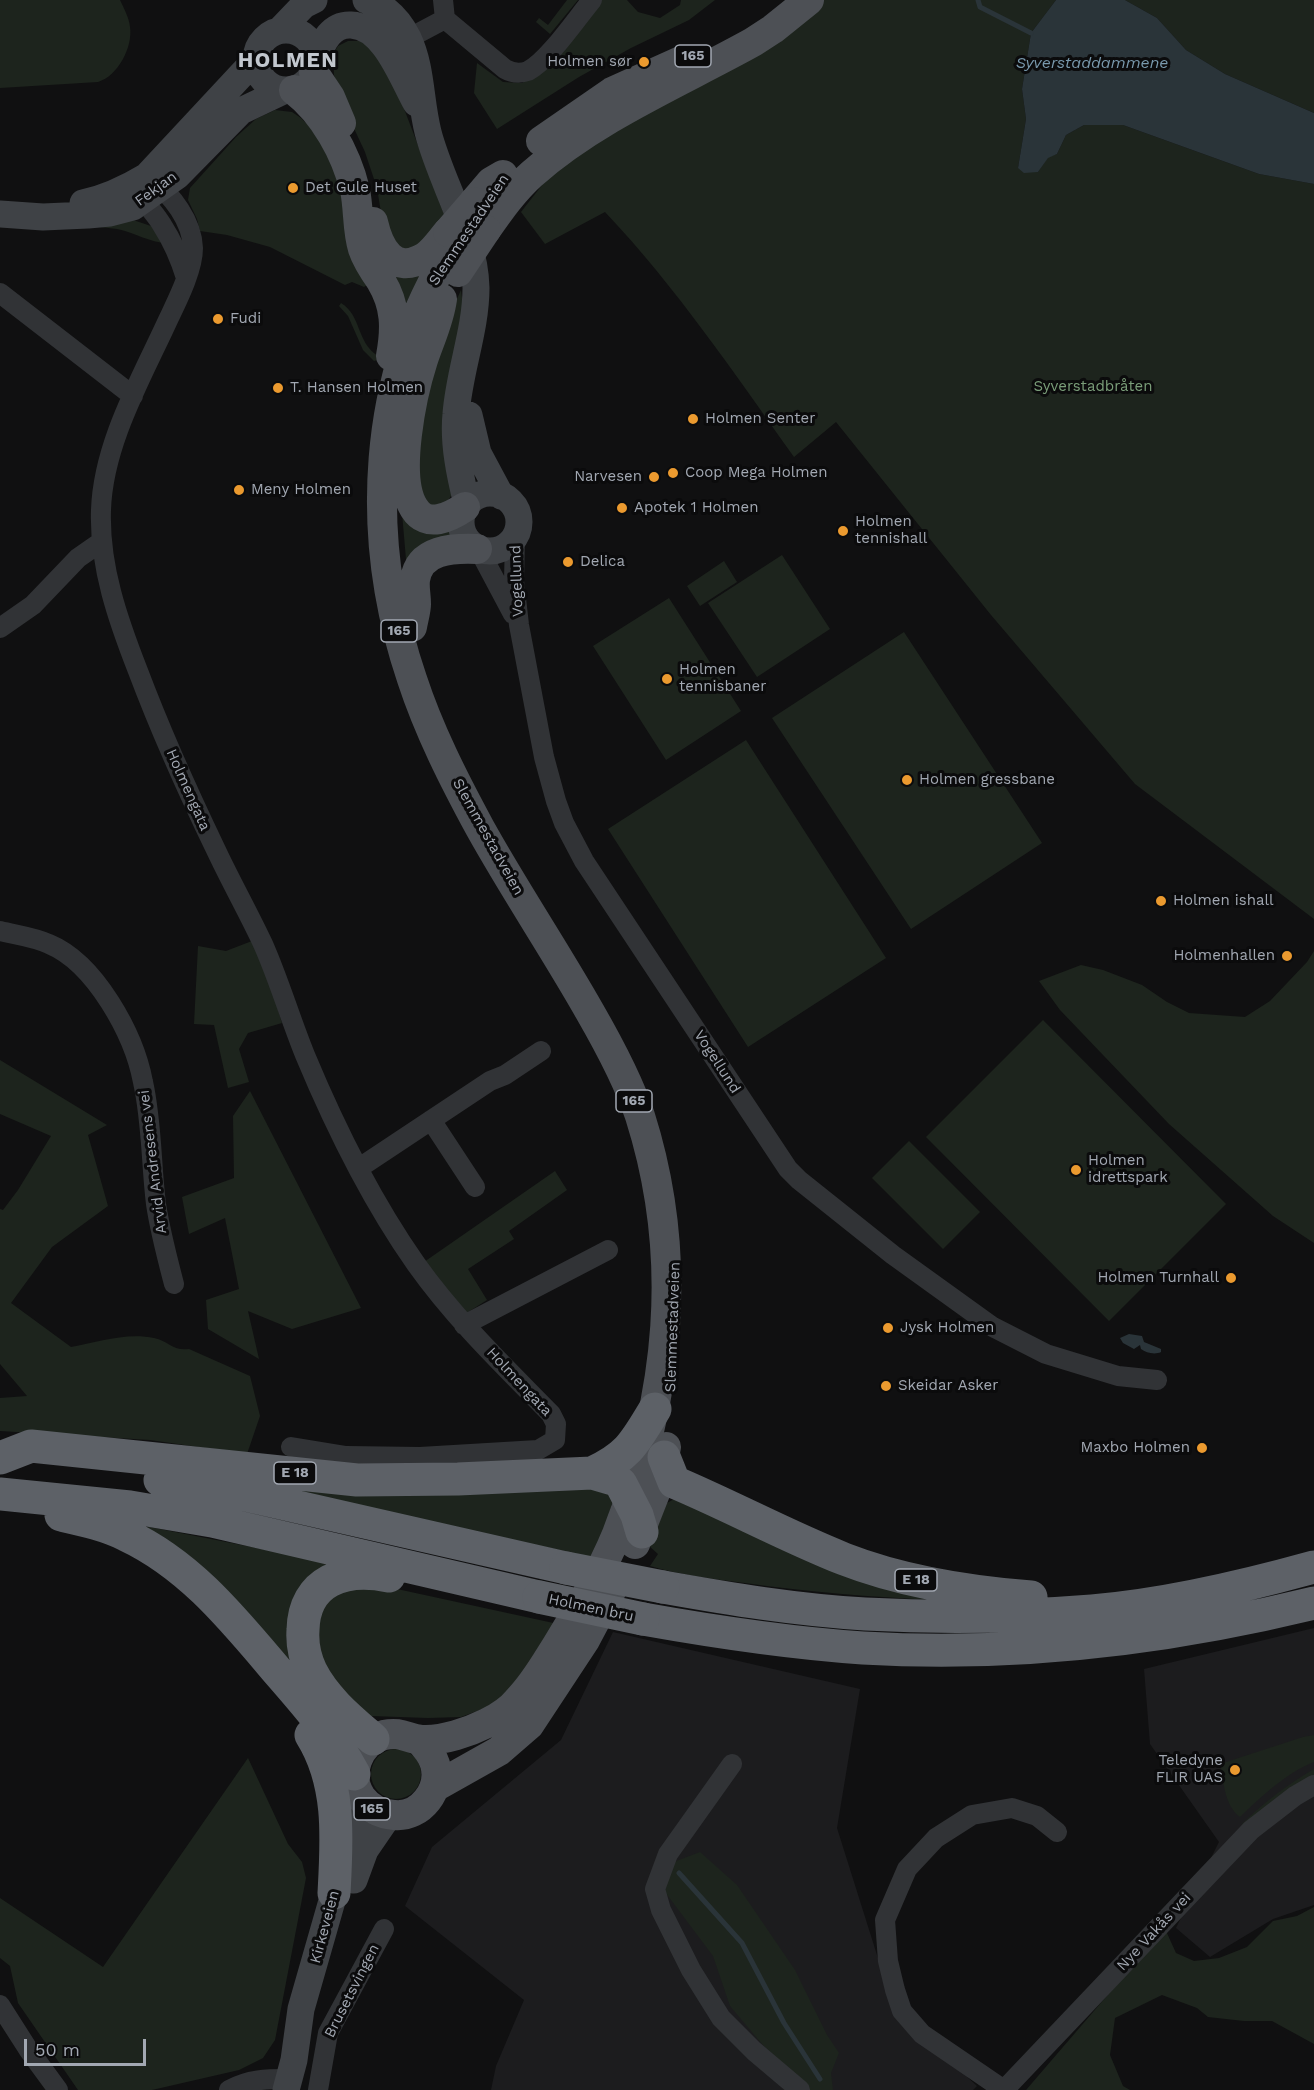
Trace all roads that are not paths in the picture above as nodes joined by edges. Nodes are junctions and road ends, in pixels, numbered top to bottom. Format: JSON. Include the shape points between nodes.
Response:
{"nodes":[{"id":1,"x":314,"y":0,"type":"edge"},
{"id":2,"x":366,"y":0,"type":"edge"},
{"id":3,"x":592,"y":0,"type":"edge"},
{"id":4,"x":788,"y":0,"type":"edge"},
{"id":5,"x":809,"y":0,"type":"edge"},
{"id":6,"x":444,"y":9,"type":"edge"},
{"id":7,"x":279,"y":31,"type":"junction"},
{"id":8,"x":398,"y":44,"type":"junction"},
{"id":9,"x":256,"y":59,"type":"junction"},
{"id":10,"x":302,"y":78,"type":"junction"},
{"id":11,"x":147,"y":186,"type":"junction"},
{"id":12,"x":0,"y":212,"type":"edge"},
{"id":13,"x":479,"y":215,"type":"junction"},
{"id":14,"x":453,"y":251,"type":"junction"},
{"id":15,"x":0,"y":293,"type":"edge"},
{"id":16,"x":442,"y":299,"type":"junction"},
{"id":17,"x":464,"y":369,"type":"junction"},
{"id":18,"x":133,"y":396,"type":"junction"},
{"id":19,"x":388,"y":417,"type":"junction"},
{"id":20,"x":501,"y":496,"type":"junction"},
{"id":21,"x":466,"y":505,"type":"junction"},
{"id":22,"x":515,"y":537,"type":"junction"},
{"id":23,"x":101,"y":542,"type":"junction"},
{"id":24,"x":478,"y":549,"type":"junction"},
{"id":25,"x":519,"y":625,"type":"junction"},
{"id":26,"x":412,"y":627,"type":"junction"},
{"id":27,"x":0,"y":628,"type":"edge"},
{"id":28,"x":0,"y":931,"type":"edge"},
{"id":29,"x":541,"y":1051,"type":"dead end"},
{"id":30,"x":430,"y":1120,"type":"junction"},
{"id":31,"x":359,"y":1168,"type":"junction"},
{"id":32,"x":475,"y":1187,"type":"dead end"},
{"id":33,"x":608,"y":1250,"type":"dead end"},
{"id":34,"x":174,"y":1284,"type":"dead end"},
{"id":35,"x":464,"y":1324,"type":"junction"},
{"id":36,"x":1157,"y":1380,"type":"dead end"},
{"id":37,"x":655,"y":1409,"type":"junction"},
{"id":38,"x":291,"y":1447,"type":"dead end"},
{"id":39,"x":0,"y":1460,"type":"edge"},
{"id":40,"x":592,"y":1473,"type":"junction"},
{"id":41,"x":651,"y":1484,"type":"junction"},
{"id":42,"x":0,"y":1494,"type":"edge"},
{"id":43,"x":0,"y":1504,"type":"edge"},
{"id":44,"x":642,"y":1532,"type":"joint"},
{"id":45,"x":1314,"y":1567,"type":"edge"},
{"id":46,"x":539,"y":1597,"type":"junction"},
{"id":47,"x":1314,"y":1603,"type":"edge"},
{"id":48,"x":1093,"y":1611,"type":"junction"},
{"id":49,"x":285,"y":1680,"type":"junction"},
{"id":50,"x":374,"y":1740,"type":"junction"},
{"id":51,"x":419,"y":1740,"type":"junction"},
{"id":52,"x":732,"y":1764,"type":"dead end"},
{"id":53,"x":357,"y":1785,"type":"junction"},
{"id":54,"x":1314,"y":1785,"type":"edge"},
{"id":55,"x":435,"y":1787,"type":"junction"},
{"id":56,"x":389,"y":1815,"type":"junction"},
{"id":57,"x":1057,"y":1832,"type":"dead end"},
{"id":58,"x":334,"y":1893,"type":"junction"},
{"id":59,"x":384,"y":1929,"type":"dead end"},
{"id":60,"x":0,"y":2005,"type":"edge"},
{"id":61,"x":289,"y":2076,"type":"edge"},
{"id":62,"x":58,"y":2090,"type":"edge"},
{"id":63,"x":229,"y":2090,"type":"edge"},
{"id":64,"x":318,"y":2090,"type":"edge"},
{"id":65,"x":800,"y":2090,"type":"edge"},
{"id":66,"x":1004,"y":2090,"type":"edge"}],
"edges":[{"from":1,"to":7,"type":"main road"},
{"from":2,"to":8,"type":"main road","via":[[392,15]]},
{"from":3,"to":6,"type":"street","via":[[540,63],[526,72],[513,73]]},
{"from":4,"to":13,"type":"main road","name":"Slemmestadveien","number":"165","via":[[729,38],[612,92],[552,132],[503,176]]},
{"from":5,"to":13,"type":"main road","name":"Slemmestadveien","number":"165","via":[[753,42],[572,144],[532,174],[512,195]]},
{"from":6,"to":8,"type":"street"},
{"from":7,"to":9,"type":"main road","via":[[263,41]]},
{"from":7,"to":10,"type":"main road","via":[[299,33],[314,47]]},
{"from":8,"to":10,"type":"main road","via":[[370,30],[344,25],[324,40]]},
{"from":8,"to":17,"type":"main road","via":[[417,60],[426,123],[474,269],[475,298]]},
{"from":9,"to":10,"type":"main road","via":[[267,84]]},
{"from":9,"to":11,"type":"main road","name":"Fekjan"},
{"from":10,"to":11,"type":"main road","name":"Fekjan","via":[[241,111],[177,176]]},
{"from":10,"to":14,"type":"main road","number":"165","via":[[330,97],[364,179],[383,252],[397,262],[416,261],[430,252]]},
{"from":10,"to":19,"type":"main road","number":"165","via":[[308,100],[343,158],[355,190],[363,249],[392,303],[395,329],[386,380]]},
{"from":11,"to":12,"type":"main road","name":"Fekjan","via":[[84,203]]},
{"from":11,"to":18,"type":"street","name":"Holmengata","via":[[178,251],[186,278]]},
{"from":13,"to":14,"type":"main road","name":"Slemmestadveien","number":"165"},
{"from":14,"to":16,"type":"main road","name":"Slemmestadveien","number":"165"},
{"from":14,"to":19,"type":"main road","name":"Slemmestadveien","number":"165","via":[[426,295],[407,341]]},
{"from":15,"to":18,"type":"street"},
{"from":16,"to":21,"type":"main road","number":"165","via":[[416,388],[405,456],[406,489],[416,511],[426,519],[449,517]]},
{"from":16,"to":26,"type":"main road","name":"Slemmestadveien","number":"165","via":[[432,313],[413,361],[397,448],[396,513]]},
{"from":17,"to":20,"type":"main road","via":[[473,439]]},
{"from":17,"to":21,"type":"main road","via":[[456,414]]},
{"from":18,"to":23,"type":"street","name":"Holmengata","via":[[104,475]]},
{"from":19,"to":37,"type":"main road","name":"Slemmestadveien","number":"165","via":[[383,527],[389,585],[410,675],[440,750],[481,830],[577,989],[627,1082],[641,1120],[662,1214],[667,1274],[665,1339]]},
{"from":20,"to":21,"type":"main road","via":[[477,496]]},
{"from":20,"to":22,"type":"main road","via":[[518,513]]},
{"from":21,"to":24,"type":"main road","via":[[461,522],[465,538]]},
{"from":22,"to":24,"type":"main road","via":[[506,547],[493,552]]},
{"from":22,"to":25,"type":"street","name":"Vogellund"},
{"from":23,"to":27,"type":"street","via":[[78,558],[33,605]]},
{"from":23,"to":31,"type":"street","name":"Holmengata","via":[[118,616],[156,719],[263,945],[313,1072]]},
{"from":24,"to":25,"type":"street","name":"Vogellund"},
{"from":24,"to":26,"type":"main road","number":"165","via":[[442,550],[418,568]]},
{"from":25,"to":36,"type":"street","name":"Vogellund","via":[[544,757],[564,823],[584,861],[788,1169],[893,1255],[993,1327],[1047,1354],[1118,1376]]},
{"from":26,"to":41,"type":"main road","name":"Slemmestadveien","number":"165","via":[[432,693],[460,757],[611,1026],[651,1117],[670,1202],[677,1308]]},
{"from":28,"to":34,"type":"street","name":"Arvid Andresens vei","via":[[48,944],[74,958],[105,995],[126,1031],[143,1079],[156,1203]]},
{"from":29,"to":30,"type":"street"},
{"from":30,"to":31,"type":"street"},
{"from":30,"to":32,"type":"street"},
{"from":31,"to":35,"type":"street","name":"Holmengata","via":[[416,1263]]},
{"from":33,"to":35,"type":"street"},
{"from":35,"to":38,"type":"street","name":"Holmengata","via":[[552,1413],[555,1440],[538,1450],[420,1457],[346,1456]]},
{"from":37,"to":40,"type":"highway","number":"E 18","via":[[628,1451]]},
{"from":37,"to":41,"type":"main road","name":"Slemmestadveien","number":"165","via":[[649,1438]]},
{"from":39,"to":40,"type":"highway","number":"E 18","via":[[31,1446],[357,1480]]},
{"from":39,"to":48,"type":"highway","number":"E 18","bridge":true,"via":[[219,1489],[566,1568],[737,1600],[865,1614]]},
{"from":40,"to":41,"type":"highway","number":"E 18","via":[[621,1484]]},
{"from":41,"to":44,"type":"highway","number":"E 18","via":[[638,1515]]},
{"from":41,"to":48,"type":"highway","number":"E 18","via":[[885,1573],[948,1587],[1067,1600]]},
{"from":41,"to":51,"type":"main road","name":"Slemmestadveien","number":"165","via":[[540,1671],[515,1704],[476,1728]]},
{"from":42,"to":46,"type":"highway","via":[[130,1507],[212,1521]]},
{"from":43,"to":49,"type":"highway","via":[[87,1521],[125,1534],[164,1556],[225,1609]]},
{"from":44,"to":55,"type":"main road","number":"165","via":[[585,1640],[533,1720],[499,1751]]},
{"from":45,"to":48,"type":"highway","number":"E 18","via":[[1235,1587]]},
{"from":46,"to":47,"type":"highway","name":"Holmen bru","bridge":true,"via":[[718,1632],[864,1648],[940,1650],[1125,1639]]},
{"from":46,"to":50,"type":"highway","via":[[481,1597],[378,1574],[355,1573],[336,1577],[318,1588],[303,1619],[302,1644],[311,1671],[347,1717]]},
{"from":49,"to":53,"type":"highway","via":[[330,1734]]},
{"from":49,"to":58,"type":"highway","via":[[320,1752],[331,1785],[337,1831]]},
{"from":50,"to":51,"type":"main road","number":"165","via":[[388,1734],[404,1734]]},
{"from":50,"to":53,"type":"main road","via":[[357,1761]]},
{"from":51,"to":55,"type":"main road","via":[[435,1761]]},
{"from":52,"to":65,"type":"street","via":[[668,1854],[656,1889],[661,1910],[691,1970],[721,2018]]},
{"from":53,"to":56,"type":"main road","number":"165","via":[[372,1809]]},
{"from":53,"to":58,"type":"main road","name":"Kirkeveien","via":[[348,1845]]},
{"from":54,"to":66,"type":"street","name":"Nye Vakås vei","via":[[1251,1830]]},
{"from":55,"to":56,"type":"main road","number":"165","via":[[417,1810]]},
{"from":56,"to":61,"type":"main road","name":"Kirkeveien","via":[[359,1864],[310,2025]]},
{"from":57,"to":66,"type":"street","name":"Nye Vakås vei","via":[[1038,1816],[1012,1808],[972,1815],[936,1838],[907,1869],[885,1920],[888,1961],[902,2011],[922,2034]]},
{"from":58,"to":61,"type":"main road","name":"Kirkeveien","via":[[301,2009]]},
{"from":59,"to":64,"type":"street","name":"Brusetsvingen","via":[[328,2033]]},
{"from":60,"to":62,"type":"street"},
{"from":61,"to":63,"type":"street","via":[[260,2078]]}]}
